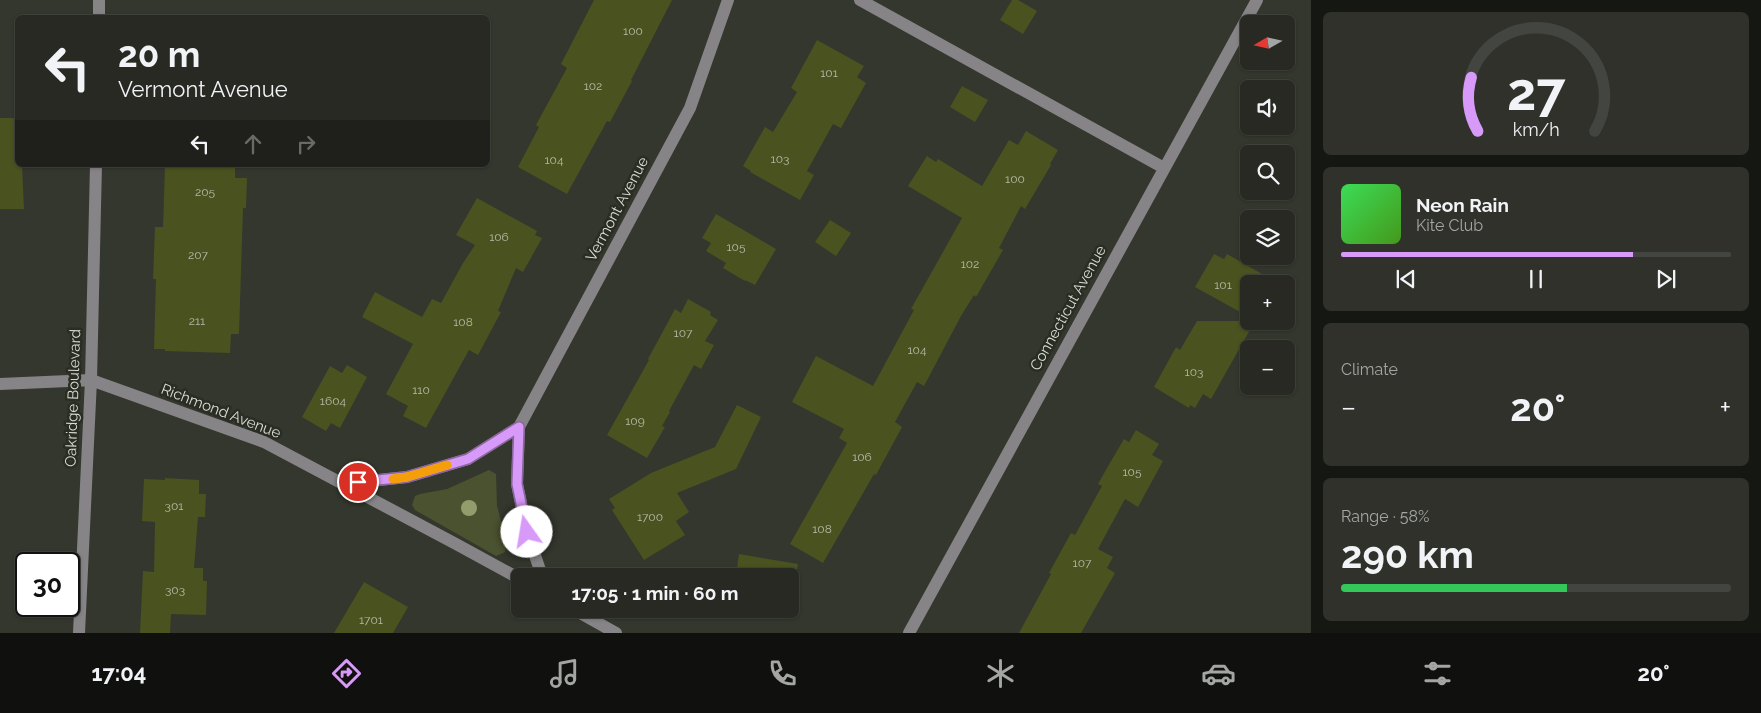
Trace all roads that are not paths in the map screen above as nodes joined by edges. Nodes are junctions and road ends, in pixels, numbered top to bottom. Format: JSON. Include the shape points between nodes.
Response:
{"nodes":[{"id":1,"x":100,"y":0,"type":"edge"},
{"id":2,"x":728,"y":0,"type":"edge"},
{"id":3,"x":860,"y":0,"type":"edge"},
{"id":4,"x":1257,"y":0,"type":"edge"},
{"id":5,"x":99,"y":15,"type":"edge"},
{"id":6,"x":96,"y":167,"type":"edge"},
{"id":7,"x":1164,"y":168,"type":"junction"},
{"id":8,"x":91,"y":380,"type":"junction"},
{"id":9,"x":0,"y":384,"type":"edge"},
{"id":10,"x":519,"y":427,"type":"junction"},
{"id":11,"x":342,"y":484,"type":"junction"},
{"id":12,"x":539,"y":568,"type":"edge"},
{"id":13,"x":511,"y":574,"type":"edge"},
{"id":14,"x":588,"y":618,"type":"edge"},
{"id":15,"x":79,"y":633,"type":"edge"},
{"id":16,"x":616,"y":633,"type":"edge"},
{"id":17,"x":909,"y":633,"type":"edge"}],
"edges":[{"from":1,"to":5,"type":"street"},
{"from":2,"to":10,"type":"street","name":"Vermont Avenue","via":[[690,108]]},
{"from":3,"to":7,"type":"street"},
{"from":4,"to":7,"type":"street","name":"Connecticut Avenue"},
{"from":6,"to":8,"type":"street","name":"Oakridge Boulevard"},
{"from":7,"to":17,"type":"street","name":"Connecticut Avenue"},
{"from":8,"to":9,"type":"street"},
{"from":8,"to":11,"type":"street","name":"Richmond Avenue","via":[[264,442]]},
{"from":8,"to":15,"type":"street","name":"Oakridge Boulevard"},
{"from":10,"to":11,"type":"street","name":"Vermont Avenue","via":[[468,459],[407,477]]},
{"from":10,"to":12,"type":"street","name":"Vermont Avenue","via":[[517,484],[527,532]]},
{"from":11,"to":13,"type":"street","name":"Richmond Avenue"},
{"from":14,"to":16,"type":"street"}]}
